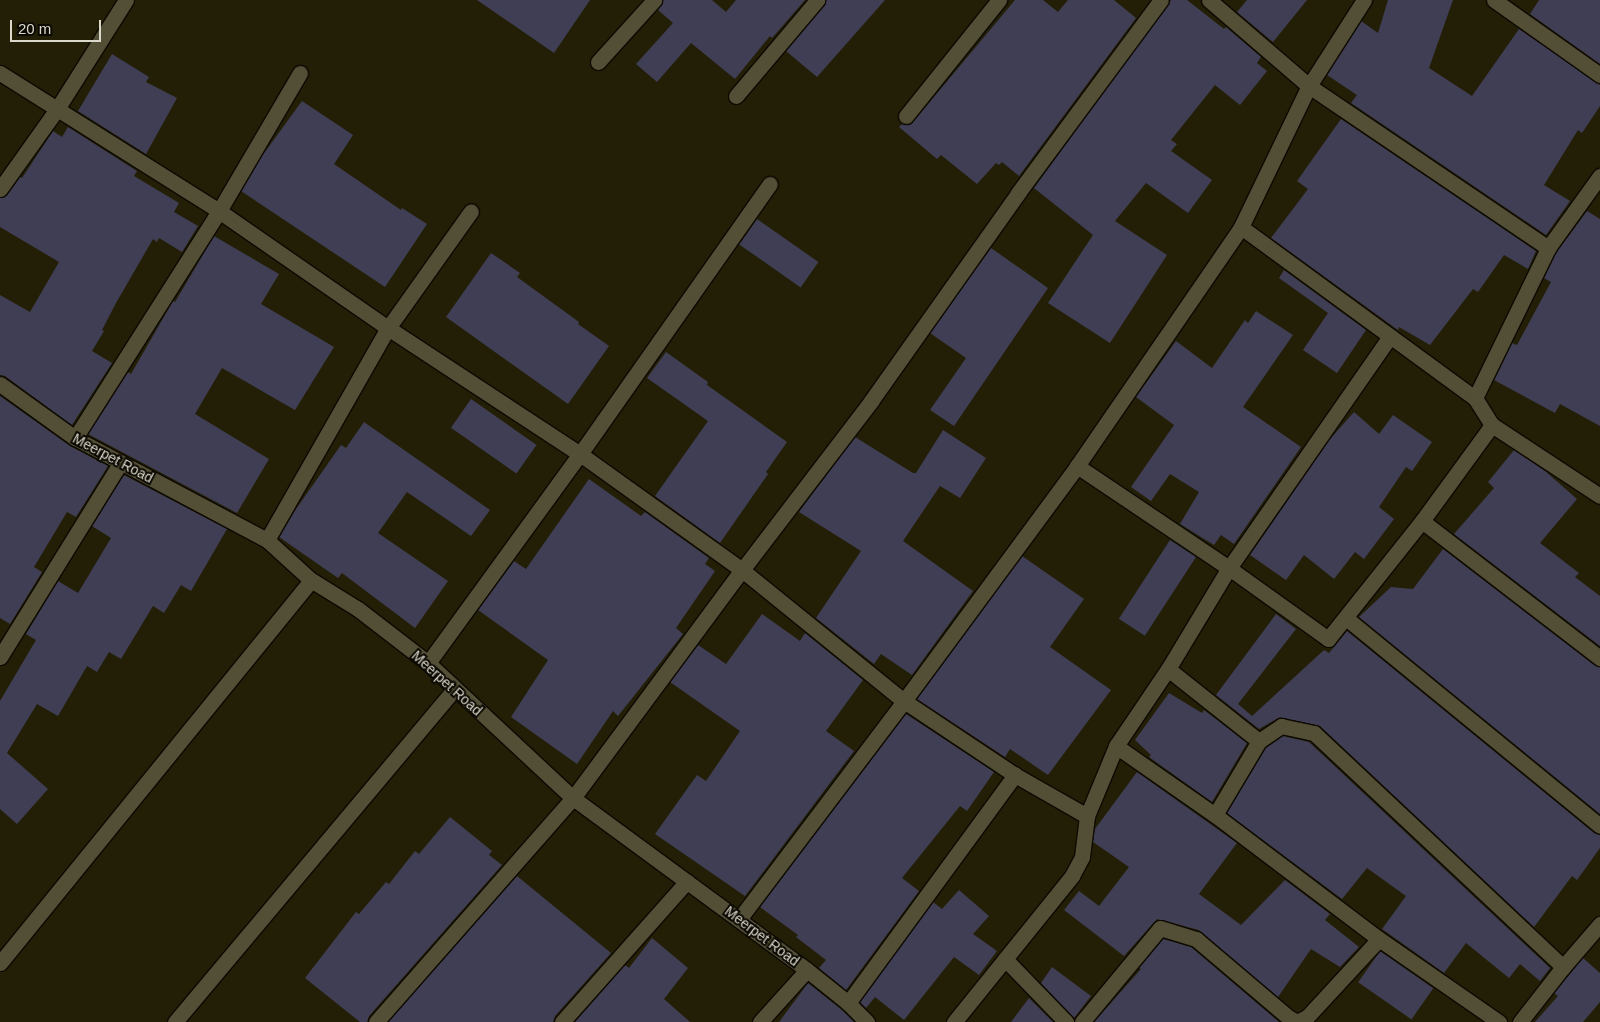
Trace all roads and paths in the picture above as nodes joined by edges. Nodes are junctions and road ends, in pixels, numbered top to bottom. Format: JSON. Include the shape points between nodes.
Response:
{"nodes":[{"id":1,"x":126,"y":0,"type":"edge"},
{"id":2,"x":654,"y":0,"type":"edge"},
{"id":3,"x":817,"y":0,"type":"edge"},
{"id":4,"x":1000,"y":0,"type":"edge"},
{"id":5,"x":1161,"y":0,"type":"edge"},
{"id":6,"x":1209,"y":0,"type":"edge"},
{"id":7,"x":1364,"y":0,"type":"edge"},
{"id":8,"x":1494,"y":0,"type":"edge"},
{"id":9,"x":598,"y":62,"type":"dead end"},
{"id":10,"x":0,"y":73,"type":"edge"},
{"id":11,"x":300,"y":73,"type":"dead end"},
{"id":12,"x":1600,"y":75,"type":"edge"},
{"id":13,"x":1309,"y":86,"type":"junction"},
{"id":14,"x":736,"y":96,"type":"dead end"},
{"id":15,"x":57,"y":108,"type":"junction"},
{"id":16,"x":906,"y":116,"type":"dead end"},
{"id":17,"x":1600,"y":176,"type":"edge"},
{"id":18,"x":770,"y":184,"type":"dead end"},
{"id":19,"x":0,"y":189,"type":"edge"},
{"id":20,"x":219,"y":211,"type":"junction"},
{"id":21,"x":471,"y":211,"type":"dead end"},
{"id":22,"x":1241,"y":227,"type":"junction"},
{"id":23,"x":1548,"y":248,"type":"junction"},
{"id":24,"x":388,"y":328,"type":"junction"},
{"id":25,"x":1390,"y":336,"type":"junction"},
{"id":26,"x":0,"y":384,"type":"edge"},
{"id":27,"x":1475,"y":398,"type":"junction"},
{"id":28,"x":1492,"y":425,"type":"junction"},
{"id":29,"x":75,"y":438,"type":"junction"},
{"id":30,"x":580,"y":454,"type":"junction"},
{"id":31,"x":121,"y":462,"type":"junction"},
{"id":32,"x":1077,"y":466,"type":"junction"},
{"id":33,"x":1600,"y":496,"type":"edge"},
{"id":34,"x":1422,"y":521,"type":"junction"},
{"id":35,"x":266,"y":540,"type":"junction"},
{"id":36,"x":1229,"y":568,"type":"junction"},
{"id":37,"x":742,"y":570,"type":"junction"},
{"id":38,"x":311,"y":580,"type":"junction"},
{"id":39,"x":1346,"y":618,"type":"junction"},
{"id":40,"x":0,"y":657,"type":"edge"},
{"id":41,"x":1600,"y":658,"type":"edge"},
{"id":42,"x":428,"y":663,"type":"junction"},
{"id":43,"x":1168,"y":669,"type":"junction"},
{"id":44,"x":454,"y":690,"type":"junction"},
{"id":45,"x":904,"y":701,"type":"junction"},
{"id":46,"x":1259,"y":741,"type":"junction"},
{"id":47,"x":1116,"y":746,"type":"junction"},
{"id":48,"x":1015,"y":774,"type":"junction"},
{"id":49,"x":573,"y":798,"type":"junction"},
{"id":50,"x":1215,"y":815,"type":"junction"},
{"id":51,"x":1087,"y":816,"type":"junction"},
{"id":52,"x":1600,"y":826,"type":"edge"},
{"id":53,"x":687,"y":881,"type":"junction"},
{"id":54,"x":740,"y":918,"type":"junction"},
{"id":55,"x":1600,"y":924,"type":"edge"},
{"id":56,"x":1379,"y":939,"type":"junction"},
{"id":57,"x":1005,"y":959,"type":"junction"},
{"id":58,"x":0,"y":963,"type":"edge"},
{"id":59,"x":1563,"y":966,"type":"junction"},
{"id":60,"x":807,"y":970,"type":"junction"},
{"id":61,"x":848,"y":1003,"type":"junction"},
{"id":62,"x":175,"y":1022,"type":"edge"},
{"id":63,"x":376,"y":1022,"type":"edge"},
{"id":64,"x":562,"y":1022,"type":"edge"},
{"id":65,"x":760,"y":1022,"type":"edge"},
{"id":66,"x":867,"y":1022,"type":"edge"},
{"id":67,"x":954,"y":1022,"type":"edge"},
{"id":68,"x":1066,"y":1022,"type":"edge"},
{"id":69,"x":1082,"y":1022,"type":"edge"},
{"id":70,"x":1499,"y":1022,"type":"edge"},
{"id":71,"x":1520,"y":1022,"type":"edge"}],
"edges":[{"from":1,"to":15,"type":"street"},
{"from":2,"to":9,"type":"street"},
{"from":3,"to":14,"type":"street"},
{"from":4,"to":16,"type":"street"},
{"from":5,"to":37,"type":"street","via":[[1018,193],[871,401]]},
{"from":6,"to":13,"type":"street"},
{"from":7,"to":13,"type":"street"},
{"from":8,"to":12,"type":"street"},
{"from":10,"to":15,"type":"street"},
{"from":11,"to":20,"type":"street"},
{"from":13,"to":22,"type":"street"},
{"from":13,"to":23,"type":"street"},
{"from":15,"to":19,"type":"street"},
{"from":15,"to":20,"type":"street"},
{"from":17,"to":23,"type":"street"},
{"from":18,"to":30,"type":"street"},
{"from":20,"to":24,"type":"street"},
{"from":20,"to":29,"type":"street"},
{"from":21,"to":24,"type":"street"},
{"from":22,"to":25,"type":"street"},
{"from":22,"to":32,"type":"street"},
{"from":23,"to":27,"type":"street"},
{"from":24,"to":30,"type":"street"},
{"from":24,"to":35,"type":"street"},
{"from":25,"to":27,"type":"street"},
{"from":25,"to":36,"type":"street"},
{"from":26,"to":29,"type":"street","name":"Meerpet Road"},
{"from":27,"to":28,"type":"street"},
{"from":28,"to":33,"type":"street"},
{"from":28,"to":34,"type":"street"},
{"from":29,"to":31,"type":"street","name":"Meerpet Road"},
{"from":30,"to":37,"type":"street"},
{"from":30,"to":42,"type":"street"},
{"from":31,"to":35,"type":"street","name":"Meerpet Road"},
{"from":31,"to":40,"type":"street"},
{"from":32,"to":36,"type":"street"},
{"from":32,"to":45,"type":"street"},
{"from":34,"to":39,"type":"street"},
{"from":34,"to":41,"type":"street"},
{"from":35,"to":38,"type":"street","name":"Meerpet Road"},
{"from":36,"to":39,"type":"street","via":[[1328,639]]},
{"from":36,"to":43,"type":"street"},
{"from":37,"to":45,"type":"street"},
{"from":37,"to":49,"type":"street"},
{"from":38,"to":42,"type":"street","name":"Meerpet Road","via":[[358,609]]},
{"from":38,"to":58,"type":"street"},
{"from":39,"to":52,"type":"street"},
{"from":42,"to":44,"type":"street","name":"Meerpet Road"},
{"from":43,"to":46,"type":"street"},
{"from":43,"to":47,"type":"street"},
{"from":44,"to":49,"type":"street","name":"Meerpet Road"},
{"from":44,"to":62,"type":"street"},
{"from":45,"to":48,"type":"street"},
{"from":45,"to":54,"type":"street"},
{"from":46,"to":50,"type":"street"},
{"from":46,"to":59,"type":"street","via":[[1281,726],[1314,733]]},
{"from":47,"to":50,"type":"street"},
{"from":47,"to":51,"type":"street"},
{"from":48,"to":51,"type":"street"},
{"from":48,"to":61,"type":"street"},
{"from":49,"to":53,"type":"street","name":"Meerpet Road"},
{"from":49,"to":63,"type":"street"},
{"from":50,"to":56,"type":"street"},
{"from":51,"to":57,"type":"street","via":[[1082,856],[1072,876]]},
{"from":53,"to":54,"type":"street","name":"Meerpet Road"},
{"from":53,"to":64,"type":"street"},
{"from":54,"to":60,"type":"street","name":"Meerpet Road"},
{"from":55,"to":59,"type":"street"},
{"from":56,"to":69,"type":"street","via":[[1307,1017],[1297,1022],[1196,939],[1160,928]]},
{"from":56,"to":70,"type":"street"},
{"from":57,"to":67,"type":"street"},
{"from":57,"to":68,"type":"street"},
{"from":59,"to":71,"type":"street"},
{"from":60,"to":61,"type":"street","name":"Meerpet Road"},
{"from":60,"to":65,"type":"street"},
{"from":61,"to":66,"type":"street","name":"Meerpet Road"}]}
